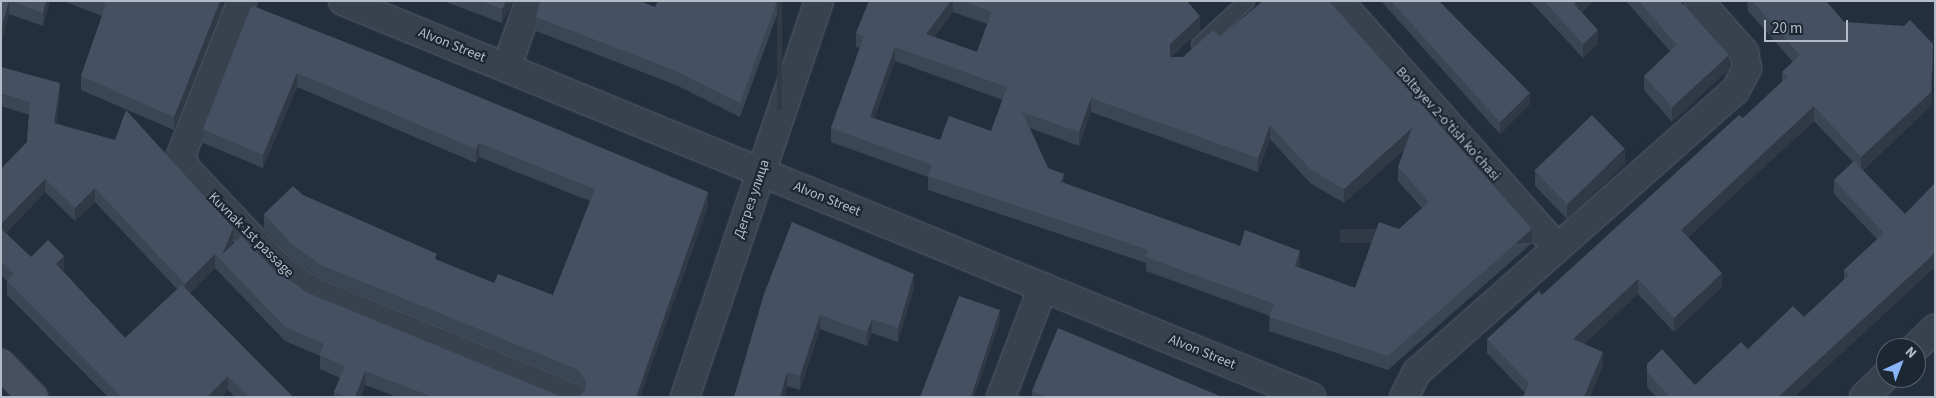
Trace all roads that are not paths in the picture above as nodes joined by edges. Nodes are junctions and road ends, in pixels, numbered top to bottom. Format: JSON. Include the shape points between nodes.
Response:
{"nodes":[{"id":1,"x":242,"y":1,"type":"edge"},
{"id":2,"x":343,"y":1,"type":"edge"},
{"id":3,"x":530,"y":1,"type":"edge"},
{"id":4,"x":819,"y":1,"type":"edge"},
{"id":5,"x":1246,"y":1,"type":"edge"},
{"id":6,"x":1338,"y":1,"type":"edge"},
{"id":7,"x":1699,"y":1,"type":"edge"},
{"id":8,"x":1184,"y":58,"type":"edge"},
{"id":9,"x":507,"y":66,"type":"junction"},
{"id":10,"x":761,"y":172,"type":"junction"},
{"id":11,"x":1557,"y":247,"type":"junction"},
{"id":12,"x":1043,"y":287,"type":"junction"},
{"id":13,"x":1935,"y":329,"type":"edge"},
{"id":14,"x":1926,"y":338,"type":"edge"},
{"id":15,"x":1,"y":364,"type":"edge"},
{"id":16,"x":1876,"y":386,"type":"edge"},
{"id":17,"x":33,"y":397,"type":"edge"},
{"id":18,"x":572,"y":397,"type":"edge"},
{"id":19,"x":685,"y":397,"type":"edge"},
{"id":20,"x":1001,"y":397,"type":"edge"},
{"id":21,"x":1310,"y":397,"type":"edge"},
{"id":22,"x":1404,"y":397,"type":"edge"},
{"id":23,"x":1864,"y":397,"type":"edge"}],
"edges":[{"from":1,"to":18,"type":"street","name":"Kuvnak 1st passage","via":[[180,155],[186,169],[282,270],[314,292]]},
{"from":2,"to":9,"type":"street","name":"Alvon Street"},
{"from":3,"to":9,"type":"street"},
{"from":4,"to":10,"type":"street","name":"Дегрез улица"},
{"from":5,"to":8,"type":"lane"},
{"from":6,"to":11,"type":"street","name":"Boltayev 2-o'tish ko'chasi"},
{"from":7,"to":11,"type":"street","via":[[1744,52],[1747,68],[1735,91]]},
{"from":9,"to":10,"type":"street","name":"Alvon Street"},
{"from":10,"to":12,"type":"street","name":"Alvon Street"},
{"from":10,"to":19,"type":"street","name":"Дегрез улица"},
{"from":11,"to":22,"type":"street","via":[[1417,372]]},
{"from":12,"to":20,"type":"street"},
{"from":12,"to":21,"type":"street","name":"Alvon Street"},
{"from":13,"to":14,"type":"street"},
{"from":15,"to":17,"type":"main road"},
{"from":16,"to":23,"type":"street"}]}
